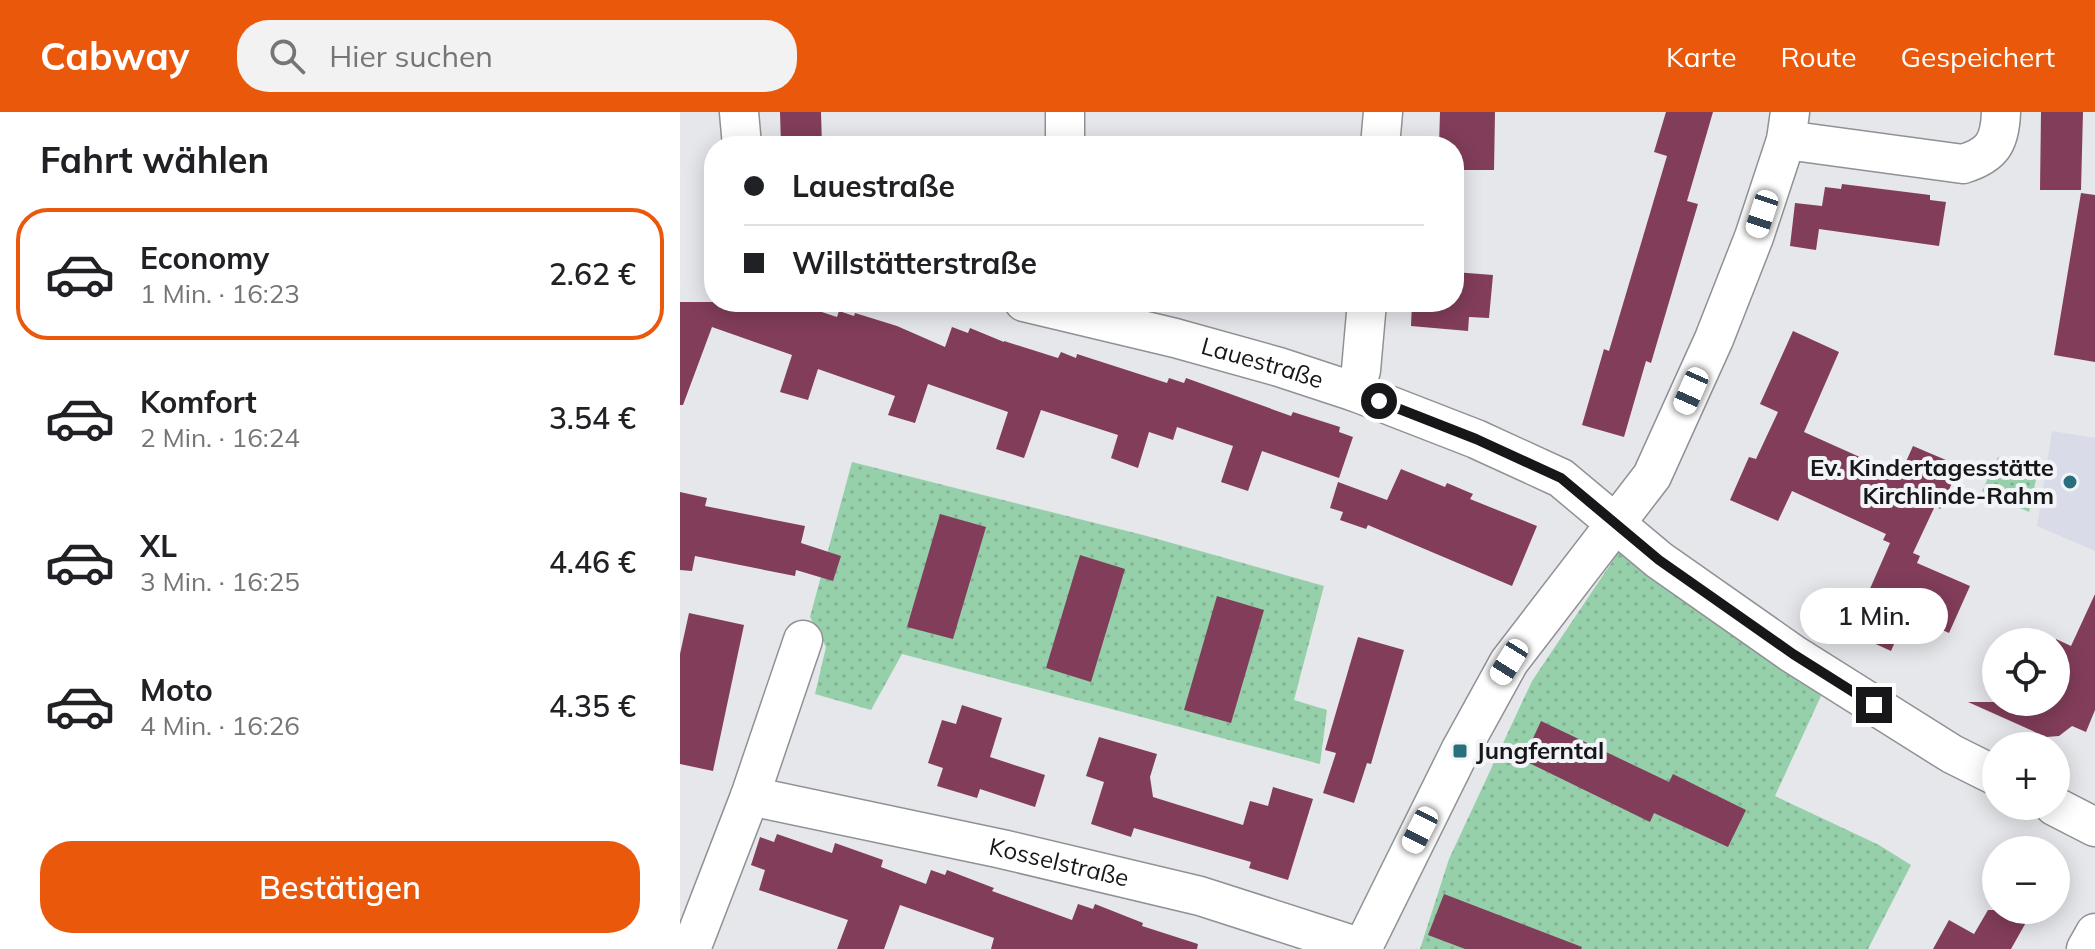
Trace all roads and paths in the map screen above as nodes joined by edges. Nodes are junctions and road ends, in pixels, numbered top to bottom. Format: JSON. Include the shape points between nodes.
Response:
{"nodes":[{"id":1,"x":739,"y":112,"type":"edge"},
{"id":2,"x":1065,"y":112,"type":"edge"},
{"id":3,"x":1383,"y":112,"type":"edge"},
{"id":4,"x":2001,"y":112,"type":"edge"},
{"id":5,"x":1788,"y":126,"type":"edge"},
{"id":6,"x":741,"y":136,"type":"edge"},
{"id":7,"x":1065,"y":136,"type":"edge"},
{"id":8,"x":1381,"y":136,"type":"edge"},
{"id":9,"x":1083,"y":312,"type":"edge"},
{"id":10,"x":1366,"y":312,"type":"edge"},
{"id":11,"x":1355,"y":392,"type":"junction"},
{"id":12,"x":1615,"y":523,"type":"junction"},
{"id":13,"x":803,"y":640,"type":"dead end"},
{"id":14,"x":1982,"y":769,"type":"edge"},
{"id":15,"x":750,"y":796,"type":"junction"},
{"id":16,"x":2070,"y":814,"type":"edge"},
{"id":17,"x":2095,"y":827,"type":"edge"},
{"id":18,"x":2095,"y":933,"type":"edge"},
{"id":19,"x":691,"y":949,"type":"edge"},
{"id":20,"x":1362,"y":949,"type":"edge"},
{"id":21,"x":2086,"y":949,"type":"edge"}],
"edges":[{"from":1,"to":6,"type":"street"},
{"from":2,"to":7,"type":"street"},
{"from":3,"to":8,"type":"street"},
{"from":4,"to":5,"type":"street","via":[[1993,150],[1963,164]]},
{"from":5,"to":12,"type":"street","via":[[1754,237],[1714,339],[1652,476]]},
{"from":9,"to":11,"type":"street","name":"Lauestraße"},
{"from":10,"to":11,"type":"street"},
{"from":11,"to":12,"type":"street","name":"Lauestraße","via":[[1561,478]]},
{"from":12,"to":14,"type":"street","name":"Lauestraße","via":[[1793,654]]},
{"from":12,"to":20,"type":"street","via":[[1497,681]]},
{"from":13,"to":15,"type":"street"},
{"from":15,"to":19,"type":"street"},
{"from":15,"to":20,"type":"street","name":"Kosselstraße","via":[[1200,896]]},
{"from":16,"to":17,"type":"street"},
{"from":18,"to":21,"type":"street"}]}
